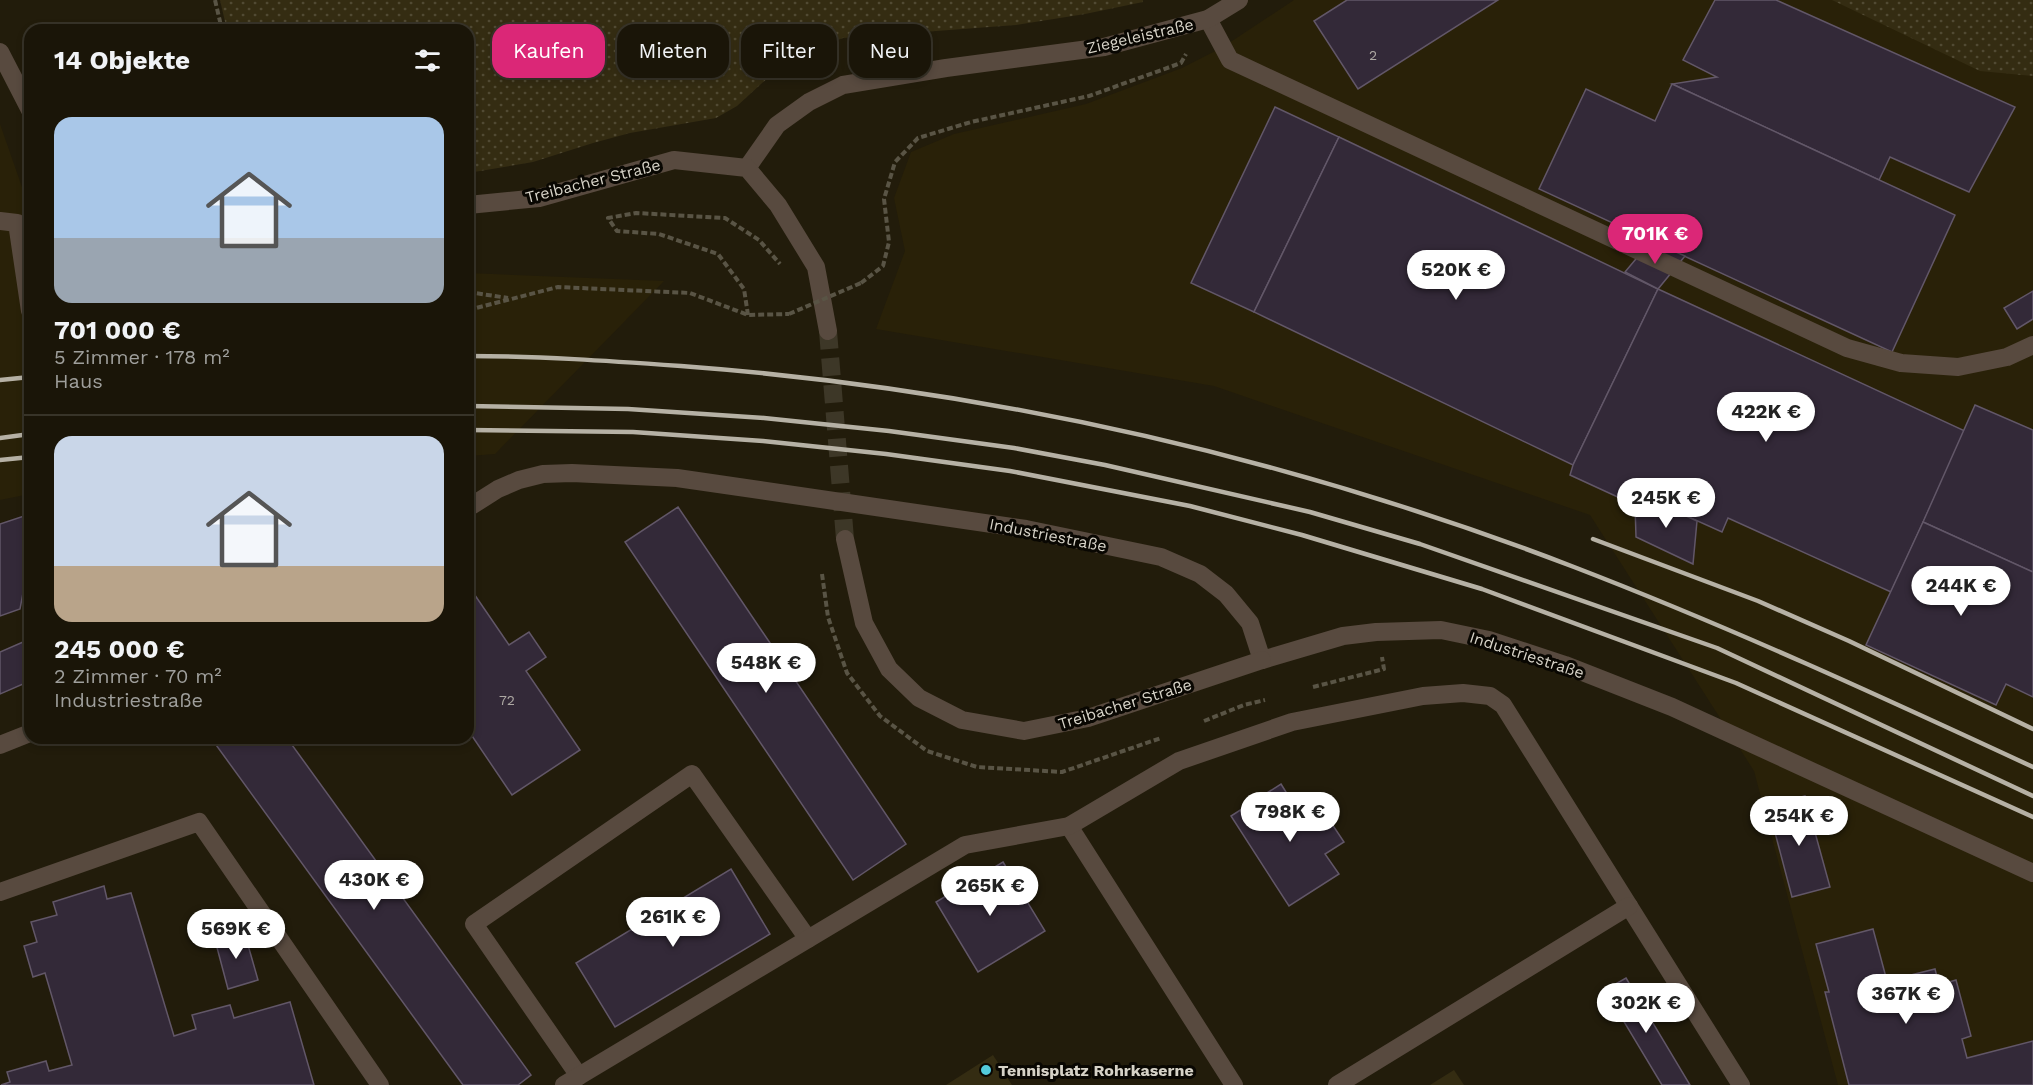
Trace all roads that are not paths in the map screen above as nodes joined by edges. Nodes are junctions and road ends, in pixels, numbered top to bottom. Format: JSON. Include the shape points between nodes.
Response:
{"nodes":[{"id":1,"x":1239,"y":0,"type":"edge"},
{"id":2,"x":1208,"y":20,"type":"junction"},
{"id":3,"x":0,"y":52,"type":"edge"},
{"id":4,"x":24,"y":98,"type":"edge"},
{"id":5,"x":747,"y":168,"type":"junction"},
{"id":6,"x":474,"y":204,"type":"edge"},
{"id":7,"x":0,"y":221,"type":"edge"},
{"id":8,"x":24,"y":270,"type":"edge"},
{"id":9,"x":828,"y":331,"type":"tunnel mouth"},
{"id":10,"x":2033,"y":345,"type":"edge"},
{"id":11,"x":474,"y":504,"type":"edge"},
{"id":12,"x":845,"y":539,"type":"tunnel mouth"},
{"id":13,"x":1262,"y":660,"type":"junction"},
{"id":14,"x":24,"y":736,"type":"edge"},
{"id":15,"x":0,"y":746,"type":"edge"},
{"id":16,"x":1068,"y":826,"type":"junction"},
{"id":17,"x":2033,"y":873,"type":"edge"},
{"id":18,"x":0,"y":892,"type":"edge"},
{"id":19,"x":1629,"y":906,"type":"junction"},
{"id":20,"x":808,"y":939,"type":"junction"},
{"id":21,"x":571,"y":1080,"type":"edge"},
{"id":22,"x":380,"y":1085,"type":"edge"},
{"id":23,"x":1234,"y":1085,"type":"edge"},
{"id":24,"x":1337,"y":1085,"type":"edge"},
{"id":25,"x":1741,"y":1085,"type":"edge"}],
"edges":[{"from":1,"to":2,"type":"street","name":"Ziegeleistraße"},
{"from":2,"to":5,"type":"street","name":"Ziegeleistraße","via":[[1104,47],[843,85],[808,102],[777,126]]},
{"from":2,"to":10,"type":"street","via":[[1230,60],[1847,348],[1901,363],[1958,367],[2007,357]]},
{"from":3,"to":4,"type":"street"},
{"from":5,"to":6,"type":"street","name":"Treibacher Straße","via":[[674,160],[539,198]]},
{"from":5,"to":9,"type":"street","via":[[778,205],[816,267]]},
{"from":7,"to":8,"type":"street","via":[[17,223]]},
{"from":11,"to":13,"type":"street","name":"Industriestraße","via":[[519,480],[572,473],[677,478],[1026,529],[1161,557],[1200,574],[1226,594],[1250,623]]},
{"from":12,"to":13,"type":"street","name":"Treibacher Straße","via":[[864,623],[889,669],[919,698],[962,720],[1024,731],[1088,718]]},
{"from":13,"to":17,"type":"street","name":"Industriestraße","via":[[1343,636],[1376,632],[1441,630],[1489,640],[1672,707]]},
{"from":14,"to":15,"type":"street"},
{"from":16,"to":19,"type":"street","via":[[1179,761],[1292,722],[1423,696],[1490,696],[1503,705]]},
{"from":16,"to":20,"type":"street","via":[[965,845]]},
{"from":16,"to":23,"type":"street"},
{"from":18,"to":22,"type":"street","via":[[199,822]]},
{"from":19,"to":24,"type":"street"},
{"from":19,"to":25,"type":"street"},
{"from":20,"to":21,"type":"street"},
{"from":20,"to":21,"type":"street","via":[[692,774],[474,924]]}]}
